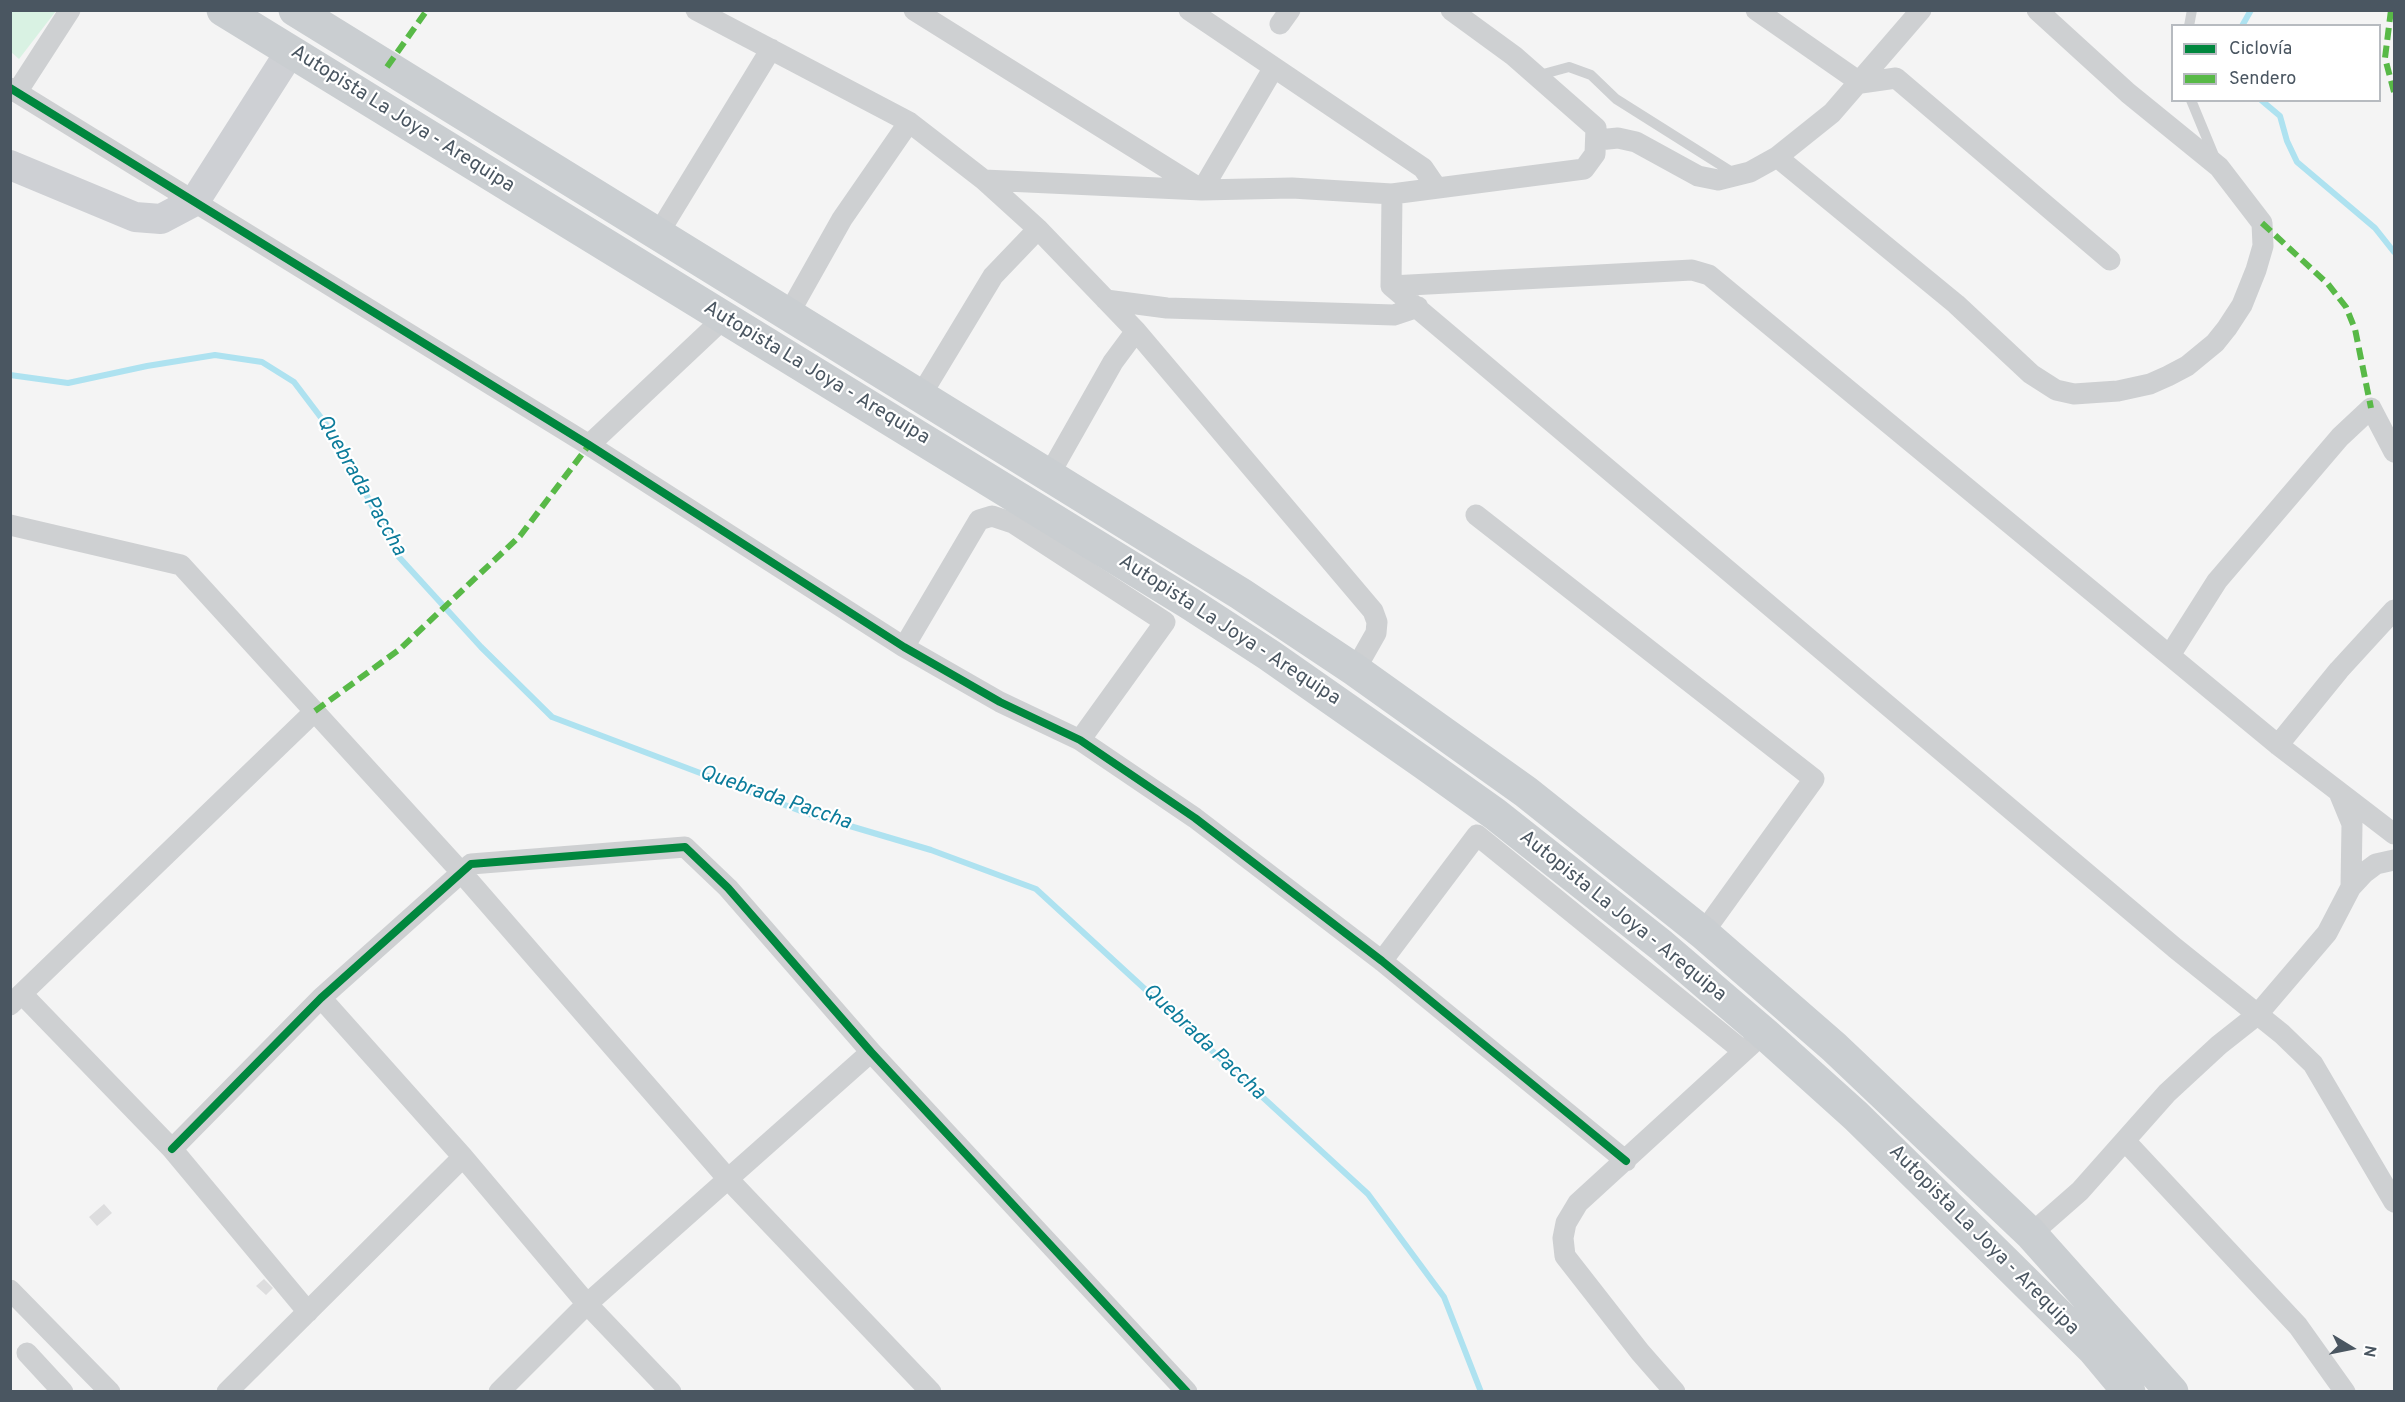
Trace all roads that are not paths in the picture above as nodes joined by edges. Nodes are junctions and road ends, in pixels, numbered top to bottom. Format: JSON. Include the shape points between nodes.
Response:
{"nodes":[{"id":1,"x":70,"y":10,"type":"edge"},
{"id":2,"x":223,"y":10,"type":"edge"},
{"id":3,"x":295,"y":10,"type":"edge"},
{"id":4,"x":696,"y":10,"type":"edge"},
{"id":5,"x":914,"y":10,"type":"edge"},
{"id":6,"x":1189,"y":10,"type":"edge"},
{"id":7,"x":1451,"y":10,"type":"edge"},
{"id":8,"x":1756,"y":10,"type":"edge"},
{"id":9,"x":1921,"y":10,"type":"edge"},
{"id":10,"x":2037,"y":10,"type":"edge"},
{"id":11,"x":771,"y":49,"type":"junction"},
{"id":12,"x":290,"y":52,"type":"junction"},
{"id":13,"x":1273,"y":69,"type":"junction"},
{"id":14,"x":1536,"y":76,"type":"junction"},
{"id":15,"x":1861,"y":83,"type":"junction"},
{"id":16,"x":14,"y":90,"type":"edge"},
{"id":17,"x":2192,"y":102,"type":"edge"},
{"id":18,"x":909,"y":122,"type":"junction"},
{"id":19,"x":1598,"y":140,"type":"junction"},
{"id":20,"x":1777,"y":157,"type":"junction"},
{"id":21,"x":10,"y":165,"type":"edge"},
{"id":22,"x":2219,"y":167,"type":"junction"},
{"id":23,"x":1735,"y":174,"type":"junction"},
{"id":24,"x":984,"y":180,"type":"junction"},
{"id":25,"x":1436,"y":187,"type":"junction"},
{"id":26,"x":1202,"y":190,"type":"junction"},
{"id":27,"x":1392,"y":194,"type":"junction"},
{"id":28,"x":195,"y":201,"type":"junction"},
{"id":29,"x":1038,"y":229,"type":"junction"},
{"id":30,"x":658,"y":234,"type":"junction"},
{"id":31,"x":2110,"y":260,"type":"dead end"},
{"id":32,"x":1391,"y":286,"type":"junction"},
{"id":33,"x":1106,"y":300,"type":"junction"},
{"id":34,"x":1418,"y":307,"type":"junction"},
{"id":35,"x":788,"y":315,"type":"junction"},
{"id":36,"x":724,"y":318,"type":"junction"},
{"id":37,"x":1136,"y":331,"type":"junction"},
{"id":38,"x":921,"y":395,"type":"junction"},
{"id":39,"x":589,"y":445,"type":"junction"},
{"id":40,"x":2394,"y":452,"type":"edge"},
{"id":41,"x":1049,"y":475,"type":"junction"},
{"id":42,"x":1020,"y":513,"type":"junction"},
{"id":43,"x":1476,"y":515,"type":"dead end"},
{"id":44,"x":10,"y":525,"type":"edge"},
{"id":45,"x":2394,"y":610,"type":"edge"},
{"id":46,"x":904,"y":647,"type":"junction"},
{"id":47,"x":2170,"y":656,"type":"junction"},
{"id":48,"x":1355,"y":670,"type":"junction"},
{"id":49,"x":315,"y":711,"type":"junction"},
{"id":50,"x":1080,"y":740,"type":"junction"},
{"id":51,"x":2278,"y":746,"type":"junction"},
{"id":52,"x":2338,"y":792,"type":"junction"},
{"id":53,"x":2394,"y":834,"type":"edge"},
{"id":54,"x":2394,"y":860,"type":"edge"},
{"id":55,"x":461,"y":872,"type":"junction"},
{"id":56,"x":2351,"y":887,"type":"junction"},
{"id":57,"x":1703,"y":933,"type":"junction"},
{"id":58,"x":1382,"y":962,"type":"junction"},
{"id":59,"x":321,"y":998,"type":"junction"},
{"id":60,"x":16,"y":1000,"type":"edge"},
{"id":61,"x":2257,"y":1015,"type":"junction"},
{"id":62,"x":1754,"y":1042,"type":"junction"},
{"id":63,"x":872,"y":1052,"type":"junction"},
{"id":64,"x":2126,"y":1142,"type":"junction"},
{"id":65,"x":172,"y":1149,"type":"junction"},
{"id":66,"x":463,"y":1157,"type":"junction"},
{"id":67,"x":1626,"y":1161,"type":"junction"},
{"id":68,"x":728,"y":1179,"type":"junction"},
{"id":69,"x":2394,"y":1202,"type":"edge"},
{"id":70,"x":2031,"y":1234,"type":"junction"},
{"id":71,"x":10,"y":1290,"type":"edge"},
{"id":72,"x":587,"y":1304,"type":"junction"},
{"id":73,"x":308,"y":1312,"type":"junction"},
{"id":74,"x":27,"y":1353,"type":"dead end"},
{"id":75,"x":63,"y":1392,"type":"edge"},
{"id":76,"x":110,"y":1392,"type":"edge"},
{"id":77,"x":227,"y":1392,"type":"edge"},
{"id":78,"x":499,"y":1392,"type":"edge"},
{"id":79,"x":671,"y":1392,"type":"edge"},
{"id":80,"x":931,"y":1392,"type":"edge"},
{"id":81,"x":1187,"y":1392,"type":"edge"},
{"id":82,"x":1675,"y":1392,"type":"edge"},
{"id":83,"x":2129,"y":1392,"type":"edge"},
{"id":84,"x":2172,"y":1392,"type":"edge"},
{"id":85,"x":2344,"y":1392,"type":"edge"}],
"edges":[{"from":1,"to":16,"type":"street"},
{"from":2,"to":12,"type":"main road","name":"Autopista La Joya - Arequipa"},
{"from":3,"to":30,"type":"main road","name":"Autopista La Joya - Arequipa"},
{"from":4,"to":11,"type":"street"},
{"from":5,"to":26,"type":"street"},
{"from":6,"to":13,"type":"street"},
{"from":7,"to":14,"type":"street"},
{"from":8,"to":15,"type":"street"},
{"from":9,"to":15,"type":"street"},
{"from":10,"to":22,"type":"street","via":[[2128,93]]},
{"from":11,"to":18,"type":"street"},
{"from":11,"to":30,"type":"street"},
{"from":12,"to":28,"type":"street"},
{"from":12,"to":36,"type":"main road","name":"Autopista La Joya - Arequipa"},
{"from":13,"to":25,"type":"street","via":[[1423,168]]},
{"from":13,"to":26,"type":"street"},
{"from":14,"to":19,"type":"street","via":[[1596,128]]},
{"from":14,"to":23,"type":"lane","via":[[1569,67],[1591,75],[1616,99]]},
{"from":15,"to":20,"type":"street","via":[[1832,113]]},
{"from":15,"to":31,"type":"street","via":[[1896,78]]},
{"from":16,"to":28,"type":"street"},
{"from":17,"to":22,"type":"lane"},
{"from":18,"to":24,"type":"street"},
{"from":18,"to":35,"type":"street","via":[[842,219]]},
{"from":19,"to":23,"type":"street","via":[[1636,142],[1698,176],[1718,180]]},
{"from":19,"to":25,"type":"street","via":[[1595,154],[1584,169]]},
{"from":20,"to":22,"type":"street","via":[[1956,304],[2031,374],[2056,390],[2074,394],[2118,391],[2168,376],[2205,351],[2242,305],[2263,246],[2262,223]]},
{"from":20,"to":23,"type":"street","via":[[1750,172]]},
{"from":21,"to":28,"type":"street","via":[[135,217],[162,219]]},
{"from":24,"to":26,"type":"street"},
{"from":24,"to":29,"type":"street"},
{"from":25,"to":27,"type":"street"},
{"from":26,"to":27,"type":"street","via":[[1292,188]]},
{"from":27,"to":32,"type":"street"},
{"from":28,"to":39,"type":"street"},
{"from":29,"to":33,"type":"street"},
{"from":29,"to":38,"type":"street","via":[[993,276]]},
{"from":30,"to":35,"type":"main road","name":"Autopista La Joya - Arequipa"},
{"from":32,"to":34,"type":"street"},
{"from":32,"to":47,"type":"street","via":[[1692,270],[1709,275]]},
{"from":33,"to":34,"type":"street","via":[[1167,308],[1394,315]]},
{"from":33,"to":37,"type":"street"},
{"from":34,"to":61,"type":"street"},
{"from":35,"to":38,"type":"main road","name":"Autopista La Joya - Arequipa"},
{"from":36,"to":39,"type":"street"},
{"from":36,"to":42,"type":"main road","name":"Autopista La Joya - Arequipa"},
{"from":37,"to":41,"type":"street","via":[[1113,362]]},
{"from":37,"to":48,"type":"street","via":[[1373,611],[1376,633]]},
{"from":38,"to":41,"type":"main road","name":"Autopista La Joya - Arequipa"},
{"from":39,"to":46,"type":"street"},
{"from":40,"to":47,"type":"street","via":[[2371,408],[2340,437],[2217,581]]},
{"from":41,"to":48,"type":"main road","name":"Autopista La Joya - Arequipa"},
{"from":42,"to":46,"type":"street","via":[[979,520]]},
{"from":42,"to":50,"type":"street","via":[[1165,622]]},
{"from":42,"to":62,"type":"main road","name":"Autopista La Joya - Arequipa","via":[[1269,655],[1495,814],[1661,945]]},
{"from":43,"to":57,"type":"street","via":[[1814,779]]},
{"from":44,"to":49,"type":"street","via":[[181,565]]},
{"from":45,"to":51,"type":"street"},
{"from":46,"to":50,"type":"street","via":[[1000,702]]},
{"from":47,"to":51,"type":"street"},
{"from":48,"to":57,"type":"main road","name":"Autopista La Joya - Arequipa","via":[[1526,792]]},
{"from":49,"to":55,"type":"street"},
{"from":49,"to":60,"type":"street"},
{"from":50,"to":58,"type":"street","via":[[1195,818]]},
{"from":51,"to":52,"type":"street"},
{"from":52,"to":53,"type":"street"},
{"from":52,"to":56,"type":"street","via":[[2352,824]]},
{"from":54,"to":56,"type":"street","via":[[2376,864]]},
{"from":55,"to":59,"type":"street"},
{"from":55,"to":63,"type":"street","via":[[471,864],[685,847],[728,888]]},
{"from":55,"to":68,"type":"street"},
{"from":56,"to":61,"type":"street","via":[[2327,933]]},
{"from":57,"to":70,"type":"main road","name":"Autopista La Joya - Arequipa","via":[[1834,1047]]},
{"from":58,"to":62,"type":"street","via":[[1477,835]]},
{"from":58,"to":67,"type":"street"},
{"from":59,"to":65,"type":"street"},
{"from":59,"to":66,"type":"street"},
{"from":60,"to":65,"type":"street"},
{"from":61,"to":64,"type":"street","via":[[2167,1094]]},
{"from":61,"to":69,"type":"street","via":[[2313,1064]]},
{"from":62,"to":67,"type":"street"},
{"from":62,"to":83,"type":"main road","name":"Autopista La Joya - Arequipa","via":[[1856,1116],[2093,1350]]},
{"from":63,"to":68,"type":"street"},
{"from":63,"to":81,"type":"street"},
{"from":64,"to":70,"type":"street","via":[[2080,1191]]},
{"from":64,"to":85,"type":"street","via":[[2291,1318]]},
{"from":65,"to":73,"type":"street"},
{"from":66,"to":72,"type":"street"},
{"from":66,"to":73,"type":"street"},
{"from":67,"to":82,"type":"street","via":[[1578,1203],[1566,1223],[1564,1256]]},
{"from":68,"to":72,"type":"street"},
{"from":68,"to":80,"type":"street"},
{"from":70,"to":84,"type":"main road","name":"Autopista La Joya - Arequipa"},
{"from":71,"to":76,"type":"street"},
{"from":72,"to":78,"type":"street"},
{"from":72,"to":79,"type":"street"},
{"from":73,"to":77,"type":"street"},
{"from":74,"to":75,"type":"street"}]}
